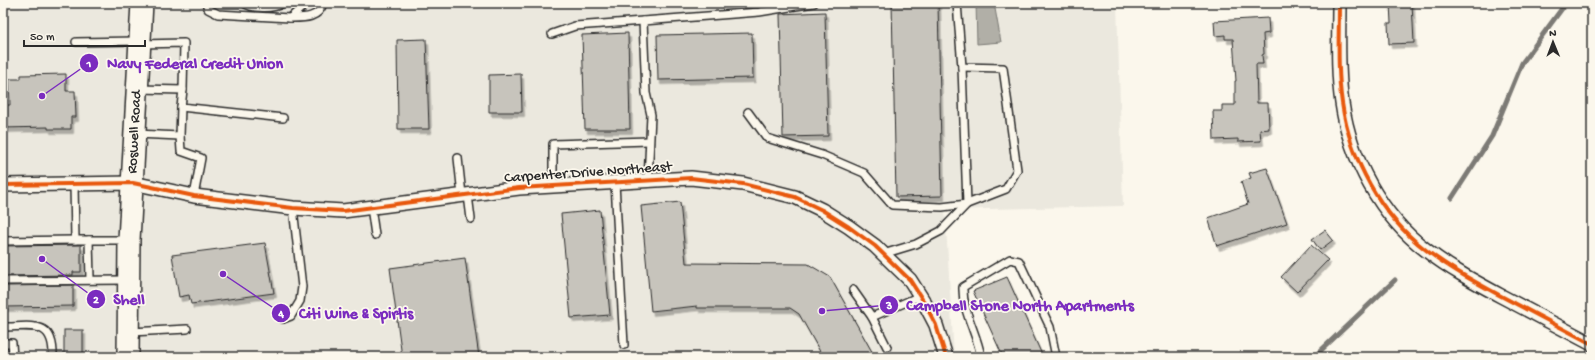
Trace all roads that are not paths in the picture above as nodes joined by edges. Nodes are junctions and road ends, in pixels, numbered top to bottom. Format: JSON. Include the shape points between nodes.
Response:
{"nodes":[{"id":1,"x":142,"y":3,"type":"edge"},
{"id":2,"x":206,"y":3,"type":"edge"},
{"id":3,"x":244,"y":3,"type":"edge"},
{"id":4,"x":283,"y":3,"type":"edge"},
{"id":5,"x":307,"y":3,"type":"edge"},
{"id":6,"x":322,"y":3,"type":"edge"},
{"id":7,"x":814,"y":3,"type":"edge"},
{"id":8,"x":957,"y":3,"type":"edge"},
{"id":9,"x":1339,"y":3,"type":"edge"},
{"id":10,"x":252,"y":6,"type":"junction"},
{"id":11,"x":251,"y":16,"type":"junction"},
{"id":12,"x":290,"y":18,"type":"junction"},
{"id":13,"x":643,"y":21,"type":"junction"},
{"id":14,"x":552,"y":34,"type":"dead end"},
{"id":15,"x":76,"y":42,"type":"dead end"},
{"id":16,"x":140,"y":43,"type":"junction"},
{"id":17,"x":962,"y":68,"type":"junction"},
{"id":18,"x":137,"y":89,"type":"junction"},
{"id":19,"x":182,"y":90,"type":"junction"},
{"id":20,"x":182,"y":107,"type":"junction"},
{"id":21,"x":748,"y":112,"type":"dead end"},
{"id":22,"x":283,"y":118,"type":"dead end"},
{"id":23,"x":135,"y":134,"type":"junction"},
{"id":24,"x":180,"y":136,"type":"junction"},
{"id":25,"x":649,"y":141,"type":"junction"},
{"id":26,"x":458,"y":158,"type":"dead end"},
{"id":27,"x":648,"y":181,"type":"junction"},
{"id":28,"x":133,"y":182,"type":"junction"},
{"id":29,"x":615,"y":183,"type":"junction"},
{"id":30,"x":74,"y":184,"type":"junction"},
{"id":31,"x":3,"y":185,"type":"edge"},
{"id":32,"x":553,"y":186,"type":"junction"},
{"id":33,"x":465,"y":195,"type":"junction"},
{"id":34,"x":194,"y":196,"type":"junction"},
{"id":35,"x":967,"y":204,"type":"junction"},
{"id":36,"x":371,"y":207,"type":"junction"},
{"id":37,"x":293,"y":208,"type":"junction"},
{"id":38,"x":471,"y":219,"type":"dead end"},
{"id":39,"x":375,"y":235,"type":"dead end"},
{"id":40,"x":75,"y":240,"type":"junction"},
{"id":41,"x":89,"y":240,"type":"junction"},
{"id":42,"x":129,"y":240,"type":"junction"},
{"id":43,"x":3,"y":241,"type":"edge"},
{"id":44,"x":883,"y":254,"type":"junction"},
{"id":45,"x":14,"y":272,"type":"dead end"},
{"id":46,"x":36,"y":272,"type":"dead end"},
{"id":47,"x":58,"y":272,"type":"dead end"},
{"id":48,"x":90,"y":279,"type":"junction"},
{"id":49,"x":36,"y":280,"type":"junction"},
{"id":50,"x":58,"y":280,"type":"junction"},
{"id":51,"x":129,"y":280,"type":"junction"},
{"id":52,"x":3,"y":281,"type":"edge"},
{"id":53,"x":14,"y":281,"type":"junction"},
{"id":54,"x":853,"y":290,"type":"dead end"},
{"id":55,"x":920,"y":296,"type":"junction"},
{"id":56,"x":872,"y":317,"type":"junction"},
{"id":57,"x":283,"y":320,"type":"dead end"},
{"id":58,"x":3,"y":327,"type":"edge"},
{"id":59,"x":187,"y":329,"type":"dead end"},
{"id":60,"x":128,"y":332,"type":"junction"},
{"id":61,"x":3,"y":343,"type":"edge"},
{"id":62,"x":624,"y":344,"type":"dead end"},
{"id":63,"x":1592,"y":344,"type":"edge"},
{"id":64,"x":887,"y":347,"type":"dead end"},
{"id":65,"x":13,"y":357,"type":"edge"},
{"id":66,"x":53,"y":357,"type":"edge"},
{"id":67,"x":128,"y":357,"type":"edge"},
{"id":68,"x":946,"y":357,"type":"edge"},
{"id":69,"x":981,"y":357,"type":"edge"},
{"id":70,"x":1056,"y":357,"type":"edge"}],
"edges":[{"from":1,"to":16,"type":"main road","name":"Roswell Road"},
{"from":2,"to":11,"type":"lane","via":[[208,9],[218,14]]},
{"from":3,"to":10,"type":"lane"},
{"from":4,"to":10,"type":"lane","via":[[279,6]]},
{"from":5,"to":12,"type":"lane"},
{"from":6,"to":12,"type":"lane","via":[[315,15],[307,18]]},
{"from":7,"to":13,"type":"lane","via":[[758,12]]},
{"from":8,"to":17,"type":"lane"},
{"from":9,"to":63,"type":"street","via":[[1342,103],[1360,165],[1377,196],[1399,225],[1425,250],[1458,272]]},
{"from":10,"to":11,"type":"lane"},
{"from":11,"to":12,"type":"lane"},
{"from":13,"to":14,"type":"lane","via":[[575,26]]},
{"from":13,"to":25,"type":"lane","via":[[646,93],[651,115]]},
{"from":15,"to":16,"type":"lane"},
{"from":16,"to":18,"type":"main road","name":"Roswell Road"},
{"from":16,"to":19,"type":"lane","via":[[184,43]]},
{"from":17,"to":35,"type":"lane"},
{"from":17,"to":35,"type":"lane","via":[[1003,68],[1017,170],[1006,190]]},
{"from":18,"to":19,"type":"lane"},
{"from":18,"to":23,"type":"main road","name":"Roswell Road"},
{"from":19,"to":20,"type":"lane"},
{"from":20,"to":22,"type":"lane"},
{"from":20,"to":24,"type":"lane"},
{"from":21,"to":35,"type":"lane","via":[[767,138],[822,155],[864,173],[892,205],[942,207]]},
{"from":23,"to":24,"type":"lane"},
{"from":23,"to":28,"type":"main road","name":"Roswell Road"},
{"from":24,"to":34,"type":"lane","via":[[181,151],[201,158]]},
{"from":25,"to":27,"type":"lane"},
{"from":25,"to":32,"type":"lane","via":[[553,144]]},
{"from":26,"to":33,"type":"lane"},
{"from":27,"to":29,"type":"street","name":"Carpenter Drive Northeast"},
{"from":27,"to":44,"type":"street","name":"Carpenter Drive Northeast","via":[[691,178],[744,184],[794,197],[849,227]]},
{"from":28,"to":30,"type":"street","name":"Carpenter Drive Northeast"},
{"from":28,"to":34,"type":"street","name":"Carpenter Drive Northeast"},
{"from":28,"to":42,"type":"main road","name":"Roswell Road"},
{"from":29,"to":32,"type":"street","name":"Carpenter Drive Northeast"},
{"from":29,"to":62,"type":"lane"},
{"from":30,"to":31,"type":"street","name":"Carpenter Drive Northeast"},
{"from":30,"to":40,"type":"lane"},
{"from":32,"to":33,"type":"street","name":"Carpenter Drive Northeast"},
{"from":33,"to":36,"type":"street","name":"Carpenter Drive Northeast"},
{"from":33,"to":38,"type":"lane"},
{"from":34,"to":37,"type":"street","name":"Carpenter Drive Northeast"},
{"from":35,"to":44,"type":"lane","via":[[941,231],[916,244]]},
{"from":36,"to":37,"type":"street","name":"Carpenter Drive Northeast","via":[[343,211]]},
{"from":36,"to":39,"type":"lane"},
{"from":37,"to":57,"type":"lane","via":[[302,287],[300,301],[291,316]]},
{"from":40,"to":41,"type":"lane"},
{"from":40,"to":43,"type":"lane","via":[[36,243]]},
{"from":41,"to":42,"type":"lane"},
{"from":41,"to":48,"type":"lane"},
{"from":42,"to":51,"type":"main road","name":"Roswell Road"},
{"from":44,"to":55,"type":"street","name":"Carpenter Drive Northeast","via":[[910,280]]},
{"from":45,"to":53,"type":"lane"},
{"from":46,"to":49,"type":"lane"},
{"from":47,"to":50,"type":"lane"},
{"from":48,"to":50,"type":"lane"},
{"from":48,"to":51,"type":"lane"},
{"from":49,"to":50,"type":"lane"},
{"from":49,"to":53,"type":"lane"},
{"from":51,"to":60,"type":"main road","name":"Roswell Road"},
{"from":52,"to":53,"type":"lane"},
{"from":54,"to":56,"type":"lane"},
{"from":55,"to":56,"type":"lane"},
{"from":55,"to":68,"type":"street","name":"Carpenter Drive Northeast","via":[[936,325]]},
{"from":56,"to":64,"type":"lane"},
{"from":58,"to":66,"type":"lane","via":[[38,326],[49,334]]},
{"from":59,"to":60,"type":"lane"},
{"from":60,"to":67,"type":"main road","name":"Roswell Road"},
{"from":61,"to":65,"type":"lane","via":[[12,343]]},
{"from":69,"to":70,"type":"lane","via":[[963,297],[963,287],[1010,259],[1019,261],[1050,328]]}]}
